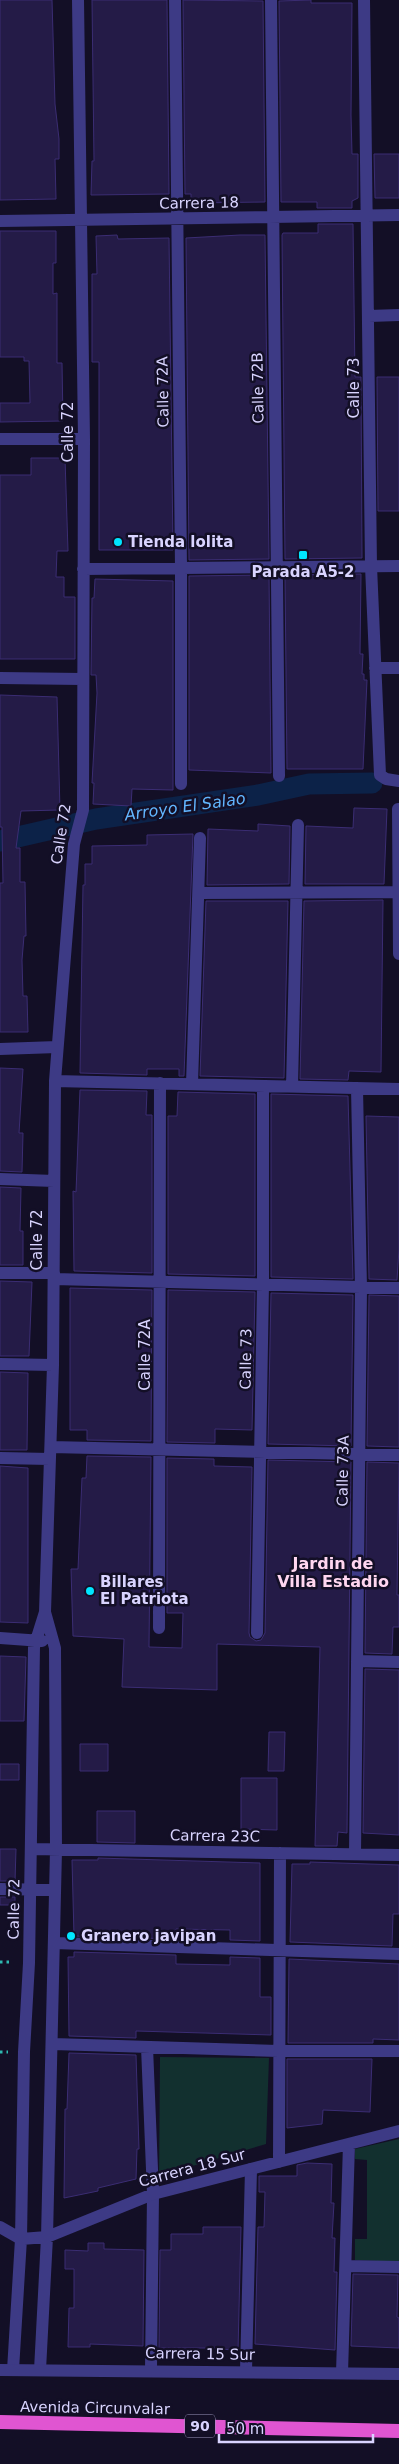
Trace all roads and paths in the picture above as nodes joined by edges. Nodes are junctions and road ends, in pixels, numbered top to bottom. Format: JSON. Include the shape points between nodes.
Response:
{"nodes":[{"id":1,"x":78,"y":0,"type":"edge"},
{"id":2,"x":175,"y":0,"type":"edge"},
{"id":3,"x":271,"y":0,"type":"edge"},
{"id":4,"x":364,"y":0,"type":"edge"},
{"id":5,"x":399,"y":215,"type":"edge"},
{"id":6,"x":367,"y":216,"type":"junction"},
{"id":7,"x":273,"y":218,"type":"junction"},
{"id":8,"x":177,"y":219,"type":"junction"},
{"id":9,"x":83,"y":220,"type":"junction"},
{"id":10,"x":0,"y":221,"type":"edge"},
{"id":11,"x":399,"y":315,"type":"edge"},
{"id":12,"x":369,"y":316,"type":"junction"},
{"id":13,"x":84,"y":439,"type":"junction"},
{"id":14,"x":0,"y":440,"type":"edge"},
{"id":15,"x":371,"y":566,"type":"junction"},
{"id":16,"x":399,"y":566,"type":"edge"},
{"id":17,"x":276,"y":567,"type":"junction"},
{"id":18,"x":181,"y":568,"type":"junction"},
{"id":19,"x":83,"y":569,"type":"junction"},
{"id":20,"x":375,"y":668,"type":"junction"},
{"id":21,"x":399,"y":668,"type":"edge"},
{"id":22,"x":0,"y":678,"type":"edge"},
{"id":23,"x":82,"y":679,"type":"junction"},
{"id":24,"x":279,"y":776,"type":"dead end"},
{"id":25,"x":399,"y":781,"type":"edge"},
{"id":26,"x":181,"y":784,"type":"dead end"},
{"id":27,"x":398,"y":809,"type":"edge"},
{"id":28,"x":298,"y":825,"type":"dead end"},
{"id":29,"x":200,"y":838,"type":"dead end"},
{"id":30,"x":398,"y":892,"type":"edge"},
{"id":31,"x":199,"y":893,"type":"junction"},
{"id":32,"x":297,"y":894,"type":"junction"},
{"id":33,"x":399,"y":954,"type":"edge"},
{"id":34,"x":57,"y":1047,"type":"junction"},
{"id":35,"x":0,"y":1049,"type":"edge"},
{"id":36,"x":55,"y":1081,"type":"junction"},
{"id":37,"x":160,"y":1083,"type":"junction"},
{"id":38,"x":192,"y":1084,"type":"junction"},
{"id":39,"x":263,"y":1087,"type":"junction"},
{"id":40,"x":292,"y":1087,"type":"junction"},
{"id":41,"x":357,"y":1088,"type":"junction"},
{"id":42,"x":399,"y":1089,"type":"edge"},
{"id":43,"x":0,"y":1179,"type":"edge"},
{"id":44,"x":54,"y":1180,"type":"junction"},
{"id":45,"x":0,"y":1273,"type":"edge"},
{"id":46,"x":54,"y":1276,"type":"junction"},
{"id":47,"x":161,"y":1282,"type":"junction"},
{"id":48,"x":263,"y":1285,"type":"junction"},
{"id":49,"x":361,"y":1288,"type":"junction"},
{"id":50,"x":399,"y":1288,"type":"edge"},
{"id":51,"x":0,"y":1364,"type":"edge"},
{"id":52,"x":53,"y":1364,"type":"junction"},
{"id":53,"x":160,"y":1450,"type":"junction"},
{"id":54,"x":260,"y":1452,"type":"junction"},
{"id":55,"x":51,"y":1453,"type":"junction"},
{"id":56,"x":360,"y":1454,"type":"junction"},
{"id":57,"x":399,"y":1455,"type":"edge"},
{"id":58,"x":0,"y":1458,"type":"edge"},
{"id":59,"x":45,"y":1612,"type":"junction"},
{"id":60,"x":159,"y":1628,"type":"dead end"},
{"id":61,"x":257,"y":1633,"type":"dead end"},
{"id":62,"x":0,"y":1638,"type":"edge"},
{"id":63,"x":36,"y":1640,"type":"junction"},
{"id":64,"x":53,"y":1642,"type":"junction"},
{"id":65,"x":357,"y":1662,"type":"junction"},
{"id":66,"x":399,"y":1662,"type":"edge"},
{"id":67,"x":31,"y":1849,"type":"junction"},
{"id":68,"x":56,"y":1850,"type":"junction"},
{"id":69,"x":280,"y":1853,"type":"junction"},
{"id":70,"x":355,"y":1854,"type":"junction"},
{"id":71,"x":399,"y":1855,"type":"edge"},
{"id":72,"x":0,"y":1889,"type":"edge"},
{"id":73,"x":30,"y":1890,"type":"junction"},
{"id":74,"x":55,"y":1890,"type":"junction"},
{"id":75,"x":54,"y":1943,"type":"junction"},
{"id":76,"x":279,"y":1950,"type":"junction"},
{"id":77,"x":399,"y":1954,"type":"edge"},
{"id":78,"x":53,"y":2044,"type":"junction"},
{"id":79,"x":147,"y":2047,"type":"junction"},
{"id":80,"x":278,"y":2051,"type":"junction"},
{"id":81,"x":399,"y":2051,"type":"edge"},
{"id":82,"x":399,"y":2131,"type":"edge"},
{"id":83,"x":349,"y":2144,"type":"junction"},
{"id":84,"x":278,"y":2162,"type":"junction"},
{"id":85,"x":251,"y":2169,"type":"junction"},
{"id":86,"x":152,"y":2194,"type":"junction"},
{"id":87,"x":0,"y":2227,"type":"edge"},
{"id":88,"x":48,"y":2237,"type":"junction"},
{"id":89,"x":21,"y":2239,"type":"junction"},
{"id":90,"x":346,"y":2266,"type":"junction"},
{"id":91,"x":399,"y":2267,"type":"edge"},
{"id":92,"x":6,"y":2370,"type":"edge"},
{"id":93,"x":40,"y":2370,"type":"junction"},
{"id":94,"x":151,"y":2370,"type":"junction"},
{"id":95,"x":246,"y":2371,"type":"junction"},
{"id":96,"x":342,"y":2373,"type":"junction"},
{"id":97,"x":399,"y":2374,"type":"edge"},
{"id":98,"x":0,"y":2422,"type":"edge"},
{"id":99,"x":399,"y":2431,"type":"edge"}],
"edges":[{"from":1,"to":9,"type":"street","name":"Calle 72"},
{"from":2,"to":8,"type":"street","name":"Calle 72A"},
{"from":3,"to":7,"type":"street","name":"Calle 72B"},
{"from":4,"to":6,"type":"street","name":"Calle 73"},
{"from":5,"to":6,"type":"street","name":"Carrera 18"},
{"from":6,"to":7,"type":"street","name":"Carrera 18"},
{"from":6,"to":12,"type":"street","name":"Calle 73"},
{"from":7,"to":8,"type":"street","name":"Carrera 18"},
{"from":7,"to":17,"type":"street","name":"Calle 72B"},
{"from":8,"to":9,"type":"street","name":"Carrera 18"},
{"from":8,"to":18,"type":"street","name":"Calle 72A"},
{"from":9,"to":10,"type":"street","name":"Carrera 18"},
{"from":9,"to":13,"type":"street","name":"Calle 72"},
{"from":11,"to":12,"type":"street"},
{"from":12,"to":15,"type":"street","name":"Calle 73"},
{"from":13,"to":14,"type":"street"},
{"from":13,"to":19,"type":"street","name":"Calle 72"},
{"from":15,"to":16,"type":"street"},
{"from":15,"to":17,"type":"street"},
{"from":15,"to":20,"type":"street","name":"Calle 73"},
{"from":17,"to":18,"type":"street"},
{"from":17,"to":24,"type":"street","name":"Calle 72B"},
{"from":18,"to":19,"type":"street"},
{"from":18,"to":26,"type":"street","name":"Calle 72A"},
{"from":19,"to":23,"type":"street","name":"Calle 72"},
{"from":20,"to":21,"type":"street"},
{"from":20,"to":25,"type":"street","name":"Calle 73","via":[[380,775]]},
{"from":22,"to":23,"type":"street"},
{"from":23,"to":34,"type":"street","name":"Calle 72","via":[[83,810],[74,844]]},
{"from":27,"to":30,"type":"street"},
{"from":28,"to":32,"type":"street"},
{"from":29,"to":31,"type":"street"},
{"from":30,"to":32,"type":"street"},
{"from":30,"to":33,"type":"street"},
{"from":31,"to":32,"type":"street"},
{"from":31,"to":38,"type":"street"},
{"from":32,"to":40,"type":"street"},
{"from":34,"to":35,"type":"street"},
{"from":34,"to":36,"type":"street","name":"Calle 72"},
{"from":36,"to":37,"type":"street"},
{"from":36,"to":44,"type":"street","name":"Calle 72"},
{"from":37,"to":38,"type":"street"},
{"from":37,"to":47,"type":"street","name":"Calle 72A"},
{"from":38,"to":39,"type":"street"},
{"from":39,"to":40,"type":"street"},
{"from":39,"to":48,"type":"street","name":"Calle 73"},
{"from":40,"to":41,"type":"street"},
{"from":41,"to":42,"type":"street"},
{"from":41,"to":49,"type":"street","name":"Calle 73A"},
{"from":43,"to":44,"type":"street"},
{"from":44,"to":46,"type":"street","name":"Calle 72"},
{"from":45,"to":46,"type":"street"},
{"from":46,"to":47,"type":"street"},
{"from":46,"to":52,"type":"street","name":"Calle 72"},
{"from":47,"to":48,"type":"street"},
{"from":47,"to":53,"type":"street","name":"Calle 72A"},
{"from":48,"to":49,"type":"street"},
{"from":48,"to":54,"type":"street","name":"Calle 73"},
{"from":49,"to":50,"type":"street"},
{"from":49,"to":56,"type":"street","name":"Calle 73A"},
{"from":51,"to":52,"type":"street"},
{"from":52,"to":55,"type":"street","name":"Calle 72"},
{"from":53,"to":54,"type":"street"},
{"from":53,"to":55,"type":"street"},
{"from":53,"to":60,"type":"street","name":"Calle 72A"},
{"from":54,"to":56,"type":"street"},
{"from":54,"to":61,"type":"street","name":"Calle 73"},
{"from":55,"to":58,"type":"street"},
{"from":55,"to":59,"type":"street","name":"Calle 72"},
{"from":56,"to":57,"type":"street"},
{"from":56,"to":65,"type":"street","name":"Calle 73A"},
{"from":59,"to":63,"type":"street","name":"Calle 72"},
{"from":59,"to":64,"type":"street","name":"Calle 72"},
{"from":62,"to":63,"type":"street"},
{"from":63,"to":64,"type":"street"},
{"from":63,"to":67,"type":"street","name":"Calle 72"},
{"from":64,"to":68,"type":"street","name":"Calle 72"},
{"from":65,"to":66,"type":"street"},
{"from":65,"to":70,"type":"street","name":"Calle 73A"},
{"from":67,"to":68,"type":"street","name":"Carrera 23C"},
{"from":67,"to":73,"type":"street","name":"Calle 72"},
{"from":68,"to":69,"type":"street","name":"Carrera 23C"},
{"from":68,"to":74,"type":"street","name":"Calle 72"},
{"from":69,"to":70,"type":"street","name":"Carrera 23C"},
{"from":69,"to":76,"type":"street"},
{"from":70,"to":71,"type":"street","name":"Carrera 23C"},
{"from":72,"to":73,"type":"street"},
{"from":73,"to":74,"type":"street"},
{"from":73,"to":89,"type":"street","name":"Calle 72"},
{"from":74,"to":75,"type":"street","name":"Calle 72"},
{"from":75,"to":76,"type":"street"},
{"from":75,"to":78,"type":"street","name":"Calle 72"},
{"from":76,"to":77,"type":"street"},
{"from":76,"to":80,"type":"street"},
{"from":78,"to":79,"type":"street"},
{"from":78,"to":88,"type":"street","name":"Calle 72"},
{"from":79,"to":80,"type":"street"},
{"from":79,"to":86,"type":"street"},
{"from":80,"to":81,"type":"street"},
{"from":80,"to":84,"type":"street"},
{"from":82,"to":83,"type":"street","name":"Carrera 18 Sur"},
{"from":83,"to":84,"type":"street","name":"Carrera 18 Sur"},
{"from":83,"to":90,"type":"street"},
{"from":84,"to":85,"type":"street","name":"Carrera 18 Sur"},
{"from":85,"to":86,"type":"street","name":"Carrera 18 Sur"},
{"from":85,"to":95,"type":"street"},
{"from":86,"to":88,"type":"street","name":"Carrera 18 Sur"},
{"from":86,"to":94,"type":"street"},
{"from":87,"to":89,"type":"street"},
{"from":88,"to":89,"type":"street","name":"Carrera 18 Sur"},
{"from":88,"to":93,"type":"street","name":"Calle 72"},
{"from":89,"to":92,"type":"street","name":"Calle 72"},
{"from":90,"to":91,"type":"street"},
{"from":90,"to":96,"type":"street"},
{"from":92,"to":93,"type":"street","name":"Carrera 15 Sur"},
{"from":93,"to":94,"type":"street","name":"Carrera 15 Sur"},
{"from":94,"to":95,"type":"street","name":"Carrera 15 Sur"},
{"from":95,"to":96,"type":"street","name":"Carrera 15 Sur"},
{"from":96,"to":97,"type":"street","name":"Carrera 15 Sur"},
{"from":98,"to":99,"type":"highway","name":"Avenida Circunvalar","number":"90"}]}
